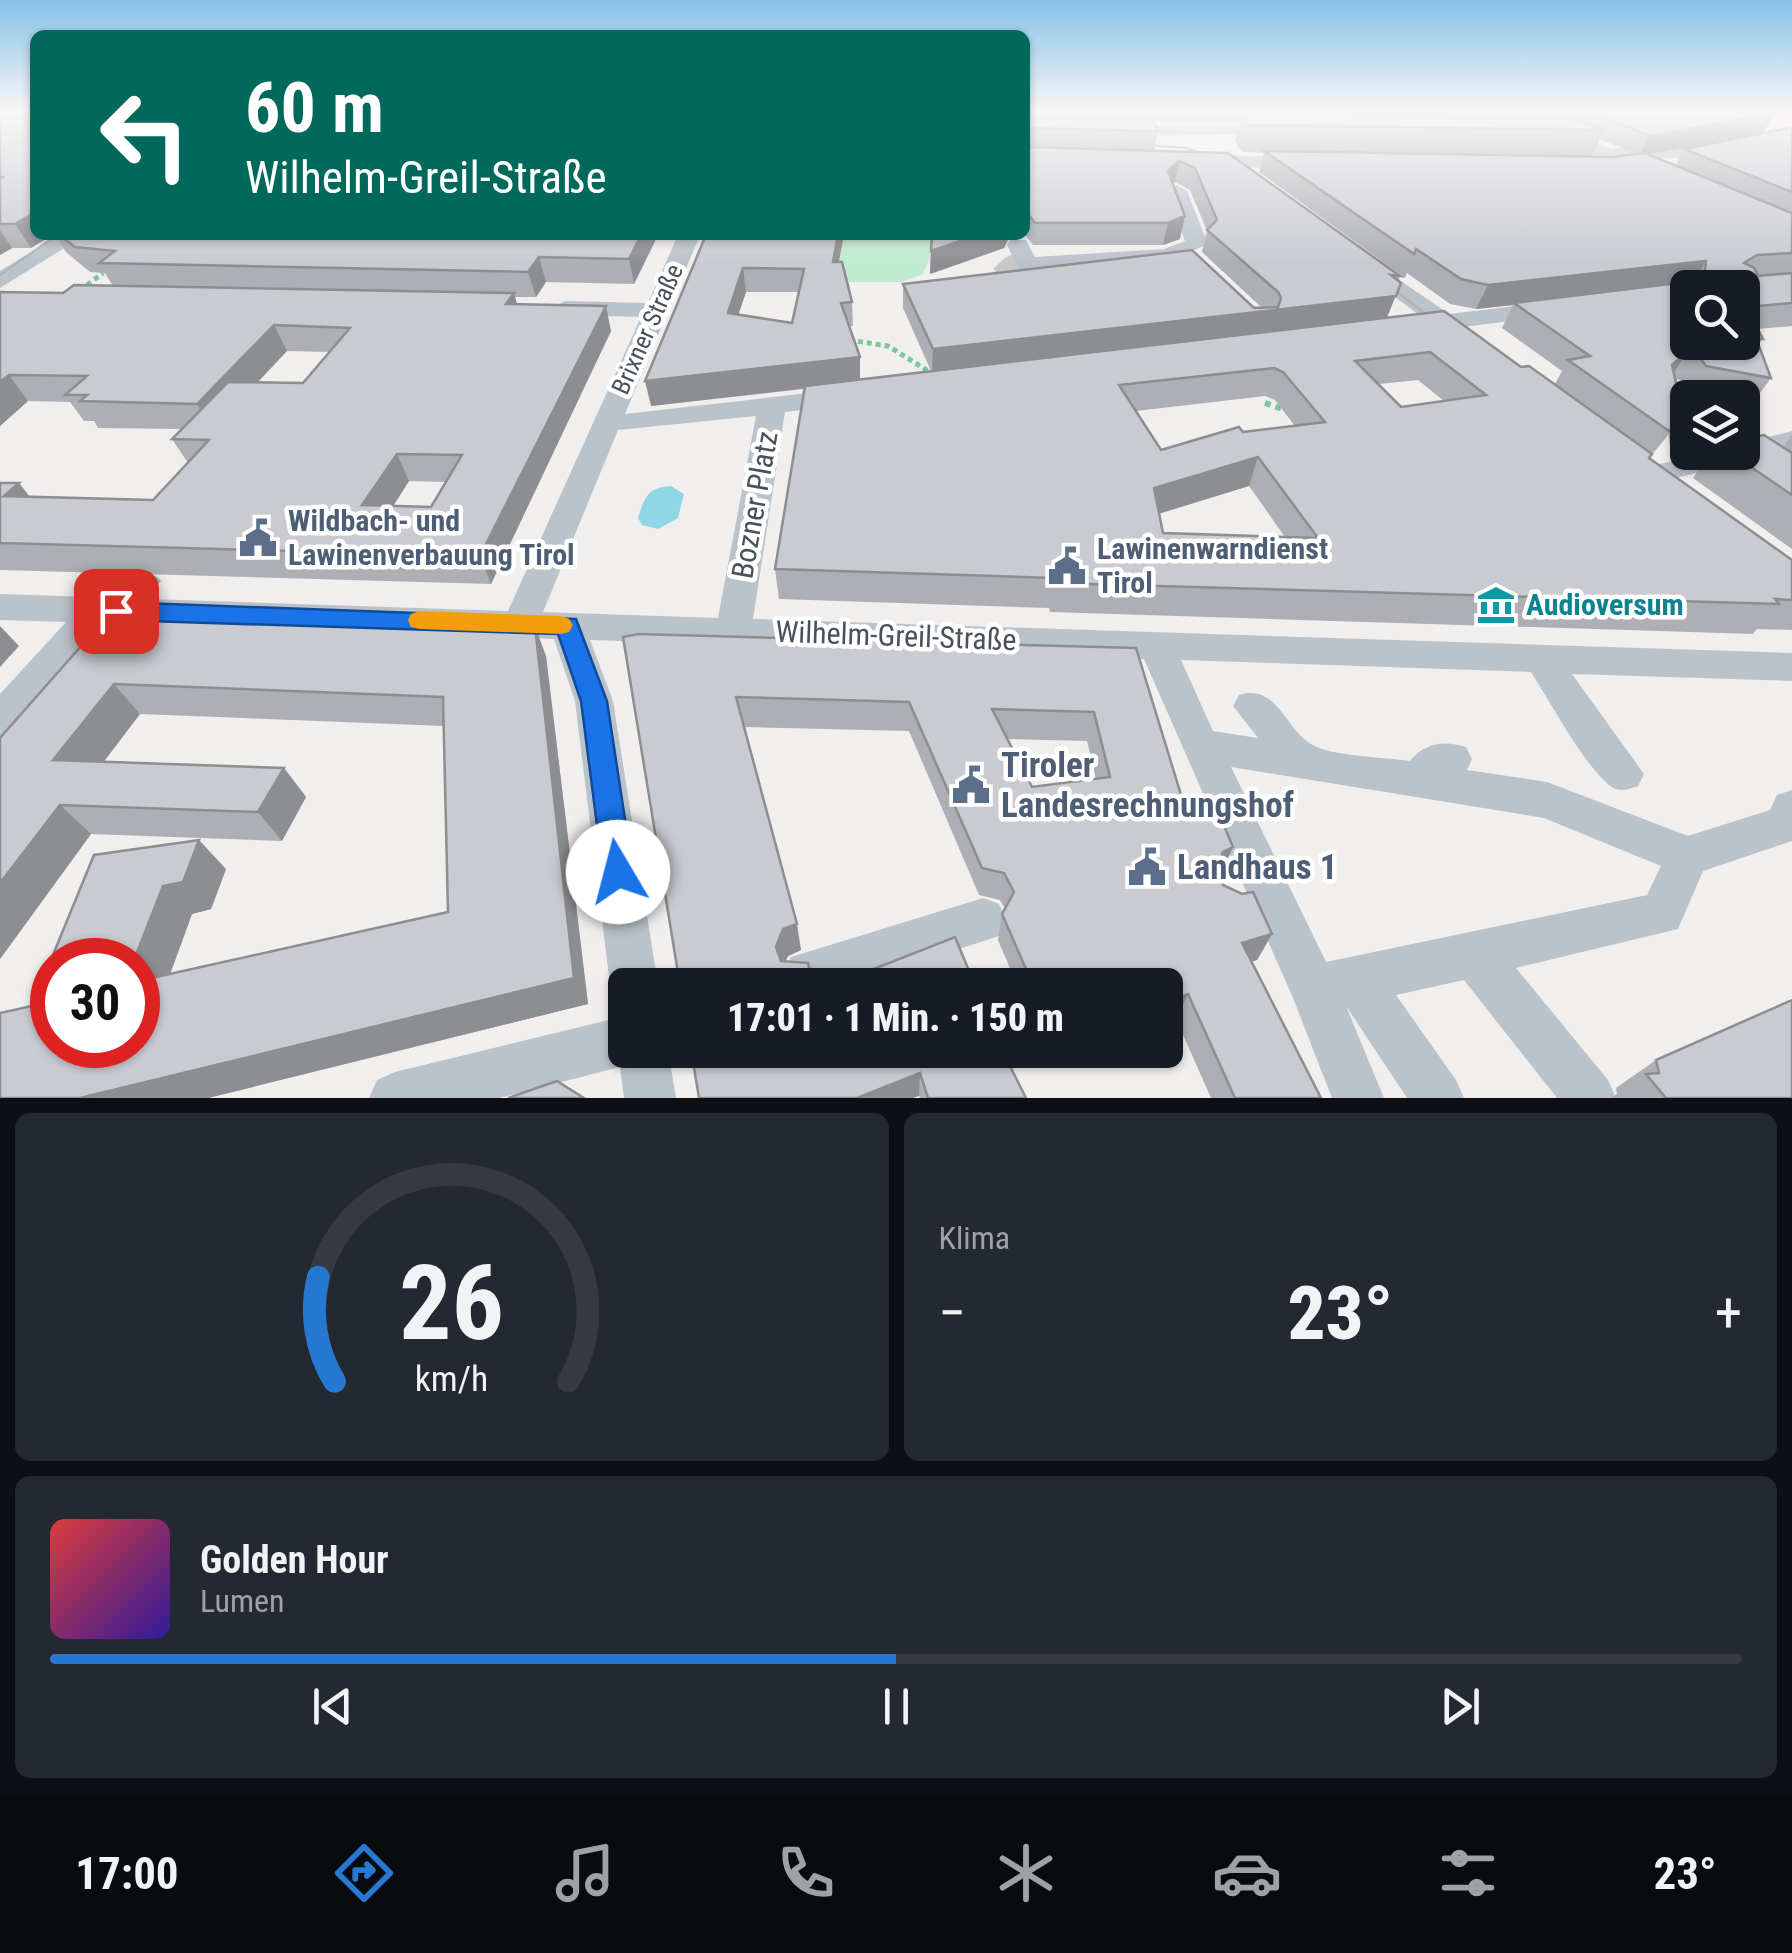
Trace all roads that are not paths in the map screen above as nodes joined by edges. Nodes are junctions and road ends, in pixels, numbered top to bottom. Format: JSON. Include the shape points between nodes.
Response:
{"nodes":[{"id":1,"x":1228,"y":162,"type":"edge"},
{"id":2,"x":1286,"y":162,"type":"edge"},
{"id":3,"x":1593,"y":162,"type":"edge"},
{"id":4,"x":1665,"y":162,"type":"edge"},
{"id":5,"x":1322,"y":163,"type":"edge"},
{"id":6,"x":1636,"y":168,"type":"junction"},
{"id":7,"x":1673,"y":183,"type":"edge"},
{"id":8,"x":1260,"y":186,"type":"edge"},
{"id":9,"x":1180,"y":199,"type":"edge"},
{"id":10,"x":39,"y":240,"type":"edge"},
{"id":11,"x":68,"y":240,"type":"edge"},
{"id":12,"x":686,"y":240,"type":"edge"},
{"id":13,"x":1018,"y":245,"type":"dead end"},
{"id":14,"x":1351,"y":254,"type":"edge"},
{"id":15,"x":0,"y":266,"type":"edge"},
{"id":16,"x":6,"y":292,"type":"edge"},
{"id":17,"x":1571,"y":306,"type":"edge"},
{"id":18,"x":534,"y":307,"type":"edge"},
{"id":19,"x":656,"y":310,"type":"junction"},
{"id":20,"x":1444,"y":322,"type":"junction"},
{"id":21,"x":1389,"y":329,"type":"edge"},
{"id":22,"x":1476,"y":346,"type":"edge"},
{"id":23,"x":876,"y":393,"type":"edge"},
{"id":24,"x":772,"y":406,"type":"junction"},
{"id":25,"x":606,"y":422,"type":"junction"},
{"id":26,"x":1792,"y":440,"type":"edge"},
{"id":27,"x":1760,"y":448,"type":"edge"},
{"id":28,"x":1625,"y":455,"type":"edge"},
{"id":29,"x":1760,"y":464,"type":"edge"},
{"id":30,"x":1673,"y":470,"type":"edge"},
{"id":31,"x":1772,"y":472,"type":"edge"},
{"id":32,"x":1652,"y":475,"type":"junction"},
{"id":33,"x":1683,"y":499,"type":"edge"},
{"id":34,"x":0,"y":606,"type":"edge"},
{"id":35,"x":107,"y":610,"type":"junction"},
{"id":36,"x":520,"y":624,"type":"junction"},
{"id":37,"x":567,"y":626,"type":"junction"},
{"id":38,"x":733,"y":631,"type":"junction"},
{"id":39,"x":1158,"y":645,"type":"junction"},
{"id":40,"x":1541,"y":657,"type":"junction"},
{"id":41,"x":1792,"y":667,"type":"edge"},
{"id":42,"x":0,"y":697,"type":"edge"},
{"id":43,"x":1252,"y":706,"type":"dead end"},
{"id":44,"x":0,"y":720,"type":"edge"},
{"id":45,"x":1200,"y":746,"type":"junction"},
{"id":46,"x":6,"y":750,"type":"edge"},
{"id":47,"x":1306,"y":762,"type":"junction"},
{"id":48,"x":1624,"y":774,"type":"dead end"},
{"id":49,"x":1790,"y":820,"type":"edge"},
{"id":50,"x":1688,"y":856,"type":"junction"},
{"id":51,"x":984,"y":920,"type":"dead end"},
{"id":52,"x":1474,"y":955,"type":"junction"},
{"id":53,"x":632,"y":968,"type":"edge"},
{"id":54,"x":828,"y":968,"type":"edge"},
{"id":55,"x":1335,"y":985,"type":"junction"},
{"id":56,"x":608,"y":1045,"type":"edge"},
{"id":57,"x":646,"y":1068,"type":"edge"},
{"id":58,"x":395,"y":1098,"type":"edge"},
{"id":59,"x":650,"y":1098,"type":"edge"},
{"id":60,"x":1358,"y":1098,"type":"edge"},
{"id":61,"x":1438,"y":1098,"type":"edge"},
{"id":62,"x":1590,"y":1098,"type":"edge"}],
"edges":[{"from":1,"to":8,"type":"street"},
{"from":2,"to":5,"type":"street"},
{"from":3,"to":6,"type":"street"},
{"from":4,"to":6,"type":"street"},
{"from":6,"to":7,"type":"street"},
{"from":9,"to":13,"type":"street","via":[[1197,244],[1187,256],[1027,264]]},
{"from":10,"to":15,"type":"street"},
{"from":11,"to":16,"type":"street"},
{"from":12,"to":19,"type":"street","name":"Brixner Straße"},
{"from":14,"to":20,"type":"street"},
{"from":17,"to":20,"type":"street"},
{"from":18,"to":19,"type":"street"},
{"from":19,"to":25,"type":"street","name":"Brixner Straße"},
{"from":20,"to":21,"type":"street"},
{"from":20,"to":22,"type":"street"},
{"from":23,"to":24,"type":"street"},
{"from":24,"to":25,"type":"street","name":"Bozner Platz"},
{"from":24,"to":38,"type":"street","name":"Bozner Platz"},
{"from":25,"to":36,"type":"street"},
{"from":26,"to":27,"type":"street"},
{"from":28,"to":32,"type":"street"},
{"from":29,"to":31,"type":"street"},
{"from":30,"to":32,"type":"street"},
{"from":32,"to":33,"type":"street"},
{"from":34,"to":35,"type":"street","name":"Wilhelm-Greil-Straße"},
{"from":35,"to":36,"type":"street","name":"Wilhelm-Greil-Straße"},
{"from":35,"to":42,"type":"street"},
{"from":35,"to":44,"type":"street"},
{"from":35,"to":46,"type":"street"},
{"from":36,"to":37,"type":"street","name":"Wilhelm-Greil-Straße"},
{"from":37,"to":38,"type":"street","name":"Wilhelm-Greil-Straße"},
{"from":37,"to":53,"type":"street","via":[[594,701]]},
{"from":38,"to":39,"type":"street","name":"Wilhelm-Greil-Straße"},
{"from":39,"to":40,"type":"street","name":"Wilhelm-Greil-Straße"},
{"from":39,"to":45,"type":"street"},
{"from":40,"to":41,"type":"street","name":"Wilhelm-Greil-Straße"},
{"from":40,"to":48,"type":"street"},
{"from":43,"to":47,"type":"street"},
{"from":45,"to":47,"type":"street"},
{"from":45,"to":55,"type":"street","via":[[1248,892]]},
{"from":47,"to":50,"type":"street","via":[[1436,770],[1547,800]]},
{"from":49,"to":50,"type":"street"},
{"from":50,"to":52,"type":"street","via":[[1662,914]]},
{"from":51,"to":54,"type":"street"},
{"from":52,"to":55,"type":"street"},
{"from":52,"to":62,"type":"street"},
{"from":55,"to":60,"type":"street"},
{"from":55,"to":61,"type":"street"},
{"from":56,"to":58,"type":"street"},
{"from":57,"to":59,"type":"street"}]}
